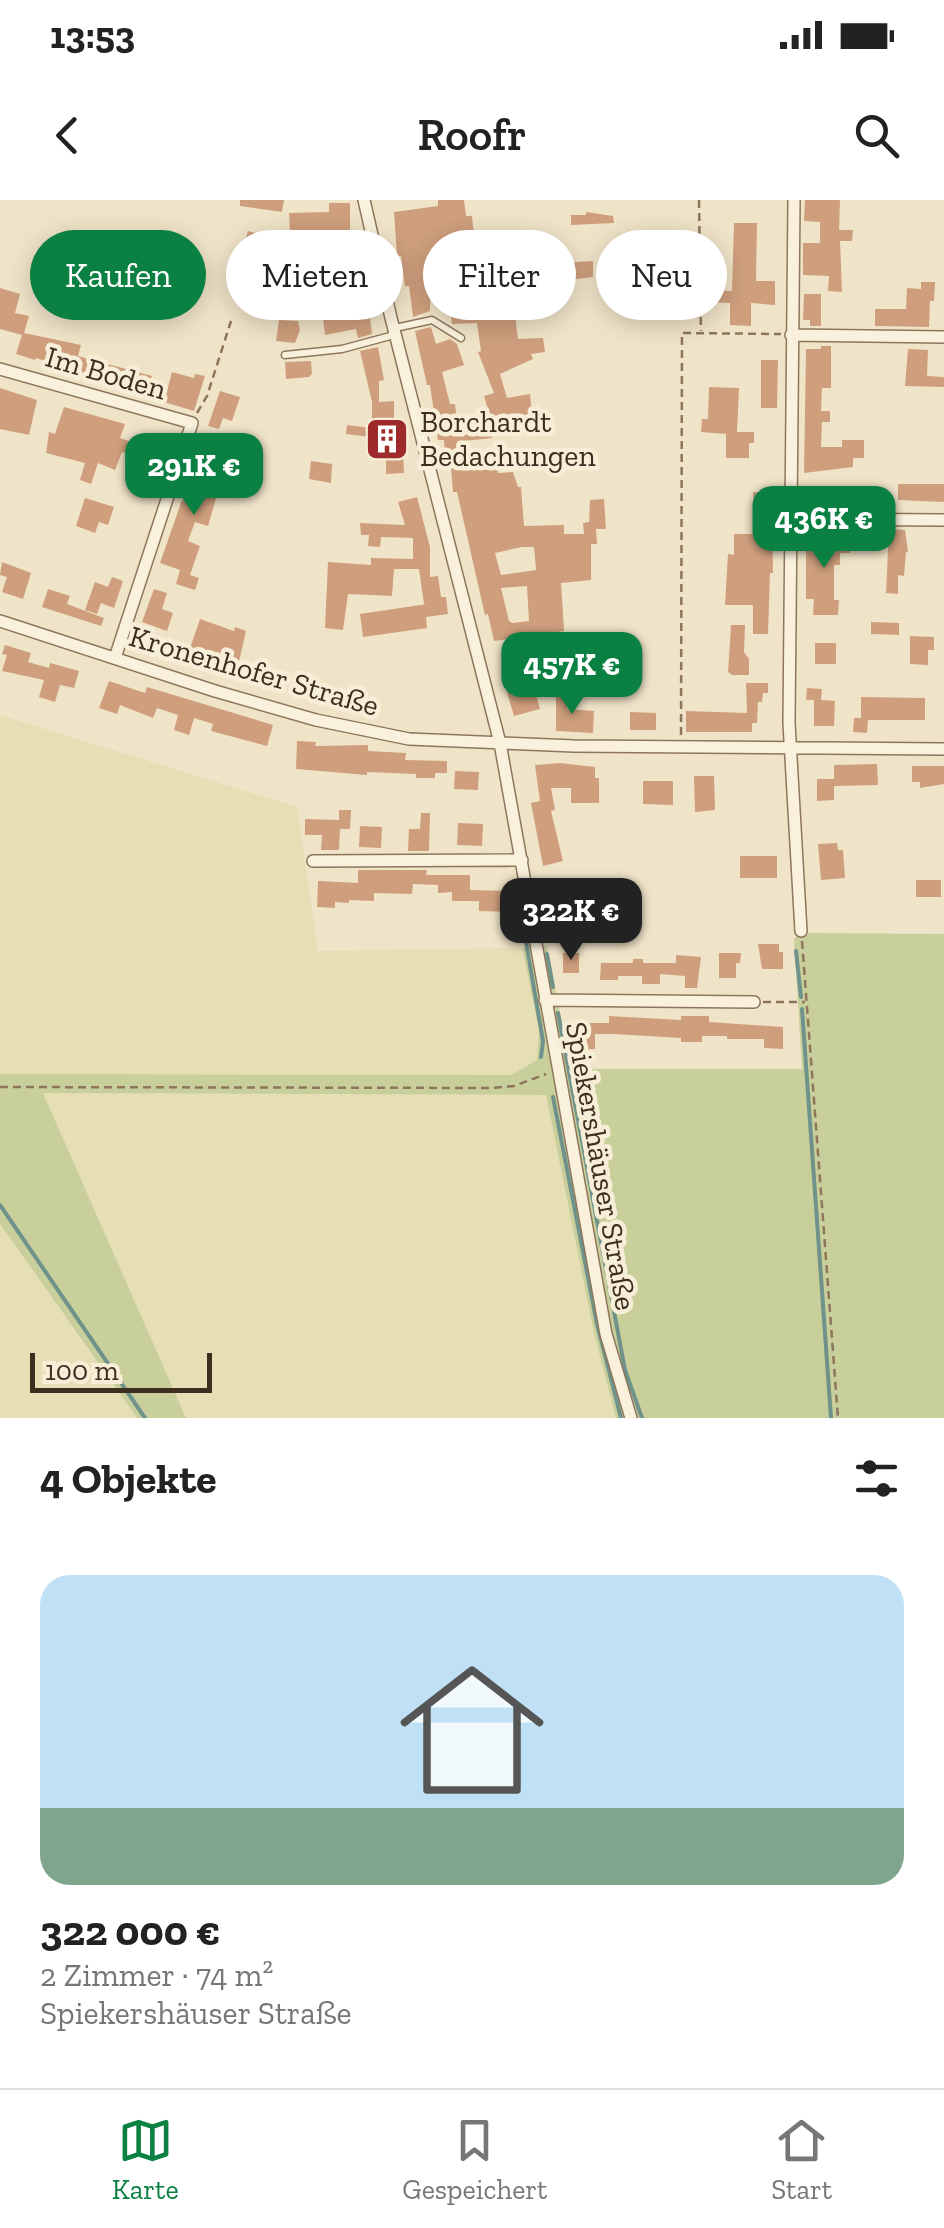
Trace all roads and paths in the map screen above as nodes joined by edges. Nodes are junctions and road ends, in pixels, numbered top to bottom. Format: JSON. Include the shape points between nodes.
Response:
{"nodes":[{"id":1,"x":364,"y":200,"type":"edge"},
{"id":2,"x":699,"y":200,"type":"edge"},
{"id":3,"x":794,"y":200,"type":"edge"},
{"id":4,"x":231,"y":321,"type":"dead end"},
{"id":5,"x":394,"y":331,"type":"junction"},
{"id":6,"x":702,"y":333,"type":"junction"},
{"id":7,"x":792,"y":334,"type":"junction"},
{"id":8,"x":944,"y":336,"type":"edge"},
{"id":9,"x":462,"y":338,"type":"dead end"},
{"id":10,"x":285,"y":355,"type":"dead end"},
{"id":11,"x":0,"y":369,"type":"edge"},
{"id":12,"x":192,"y":423,"type":"junction"},
{"id":13,"x":790,"y":519,"type":"junction"},
{"id":14,"x":944,"y":520,"type":"edge"},
{"id":15,"x":0,"y":621,"type":"edge"},
{"id":16,"x":115,"y":658,"type":"junction"},
{"id":17,"x":500,"y":743,"type":"junction"},
{"id":18,"x":681,"y":746,"type":"junction"},
{"id":19,"x":789,"y":748,"type":"junction"},
{"id":20,"x":944,"y":749,"type":"edge"},
{"id":21,"x":522,"y":860,"type":"junction"},
{"id":22,"x":314,"y":861,"type":"dead end"},
{"id":23,"x":801,"y":930,"type":"joint"},
{"id":24,"x":545,"y":1000,"type":"junction"},
{"id":25,"x":754,"y":1002,"type":"joint"},
{"id":26,"x":807,"y":1002,"type":"junction"},
{"id":27,"x":558,"y":1069,"type":"junction"},
{"id":28,"x":0,"y":1087,"type":"edge"},
{"id":29,"x":630,"y":1418,"type":"edge"},
{"id":30,"x":838,"y":1418,"type":"edge"}],
"edges":[{"from":1,"to":5,"type":"street","name":"Spiekershäuser Straße"},
{"from":2,"to":6,"type":"path"},
{"from":3,"to":7,"type":"street"},
{"from":4,"to":12,"type":"path"},
{"from":5,"to":9,"type":"lane","via":[[432,320]]},
{"from":5,"to":10,"type":"lane","via":[[342,349]]},
{"from":5,"to":17,"type":"street","name":"Spiekershäuser Straße"},
{"from":6,"to":7,"type":"path"},
{"from":6,"to":18,"type":"path","via":[[682,332]]},
{"from":7,"to":8,"type":"street"},
{"from":7,"to":13,"type":"street"},
{"from":11,"to":12,"type":"street","name":"Im Boden"},
{"from":12,"to":16,"type":"street","name":"Im Boden"},
{"from":13,"to":14,"type":"street"},
{"from":13,"to":19,"type":"street"},
{"from":15,"to":16,"type":"street","name":"Kronenhofer Straße"},
{"from":16,"to":17,"type":"street","name":"Kronenhofer Straße","via":[[316,720],[409,739]]},
{"from":17,"to":18,"type":"street","name":"Kronenhofer Straße"},
{"from":17,"to":21,"type":"street","name":"Spiekershäuser Straße"},
{"from":18,"to":19,"type":"street","name":"Kronenhofer Straße"},
{"from":19,"to":20,"type":"street","name":"Kronenhofer Straße"},
{"from":19,"to":23,"type":"street"},
{"from":21,"to":22,"type":"street"},
{"from":21,"to":24,"type":"street","name":"Spiekershäuser Straße"},
{"from":23,"to":26,"type":"path"},
{"from":24,"to":25,"type":"street"},
{"from":24,"to":27,"type":"street","name":"Spiekershäuser Straße"},
{"from":25,"to":26,"type":"path"},
{"from":26,"to":30,"type":"path"},
{"from":27,"to":28,"type":"path","via":[[492,1088]]},
{"from":27,"to":29,"type":"street","name":"Spiekershäuser Straße","via":[[606,1334]]}]}
